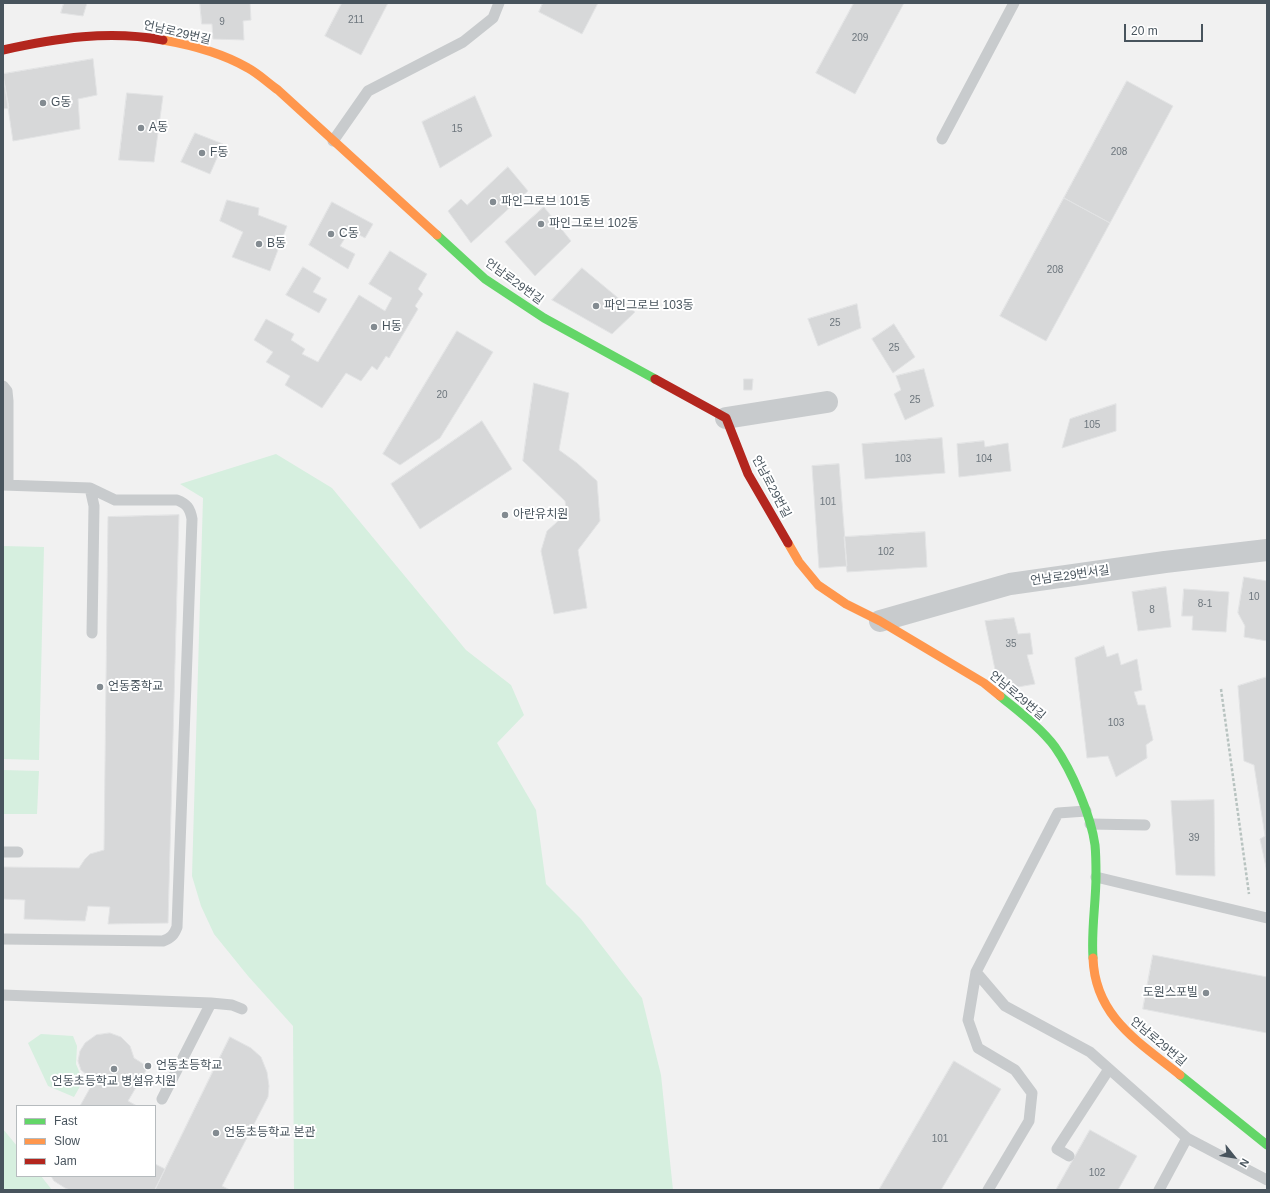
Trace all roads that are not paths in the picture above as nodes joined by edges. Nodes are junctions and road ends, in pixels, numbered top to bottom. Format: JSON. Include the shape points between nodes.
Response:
{"nodes":[{"id":1,"x":499,"y":3,"type":"edge"},
{"id":2,"x":1014,"y":3,"type":"edge"},
{"id":3,"x":3,"y":50,"type":"edge"},
{"id":4,"x":942,"y":139,"type":"dead end"},
{"id":5,"x":333,"y":140,"type":"junction"},
{"id":6,"x":3,"y":386,"type":"edge"},
{"id":7,"x":827,"y":402,"type":"dead end"},
{"id":8,"x":726,"y":418,"type":"junction"},
{"id":9,"x":5,"y":424,"type":"edge"},
{"id":10,"x":5,"y":485,"type":"edge"},
{"id":11,"x":90,"y":488,"type":"junction"},
{"id":12,"x":1266,"y":551,"type":"edge"},
{"id":13,"x":880,"y":621,"type":"junction"},
{"id":14,"x":92,"y":633,"type":"dead end"},
{"id":15,"x":1086,"y":811,"type":"junction"},
{"id":16,"x":1090,"y":824,"type":"junction"},
{"id":17,"x":1145,"y":825,"type":"dead end"},
{"id":18,"x":3,"y":852,"type":"edge"},
{"id":19,"x":18,"y":852,"type":"dead end"},
{"id":20,"x":1096,"y":877,"type":"junction"},
{"id":21,"x":1267,"y":918,"type":"edge"},
{"id":22,"x":3,"y":939,"type":"edge"},
{"id":23,"x":976,"y":972,"type":"junction"},
{"id":24,"x":3,"y":994,"type":"edge"},
{"id":25,"x":212,"y":1004,"type":"junction"},
{"id":26,"x":242,"y":1009,"type":"dead end"},
{"id":27,"x":1109,"y":1069,"type":"junction"},
{"id":28,"x":162,"y":1099,"type":"dead end"},
{"id":29,"x":1187,"y":1138,"type":"junction"},
{"id":30,"x":1267,"y":1145,"type":"edge"},
{"id":31,"x":1069,"y":1156,"type":"dead end"},
{"id":32,"x":1267,"y":1180,"type":"edge"},
{"id":33,"x":988,"y":1190,"type":"edge"},
{"id":34,"x":1159,"y":1190,"type":"edge"}],
"edges":[{"from":1,"to":5,"type":"lane","via":[[493,18],[463,42],[368,91]]},
{"from":2,"to":4,"type":"lane"},
{"from":3,"to":5,"type":"street","name":"언남로29번길","via":[[57,39],[99,35],[135,35],[200,49],[246,68],[278,90]]},
{"from":5,"to":8,"type":"street","name":"언남로29번길","via":[[485,279],[544,318]]},
{"from":6,"to":9,"type":"lane","via":[[7,390]]},
{"from":7,"to":8,"type":"street"},
{"from":8,"to":13,"type":"street","name":"언남로29번길","via":[[748,474],[799,562],[818,585],[846,604]]},
{"from":9,"to":10,"type":"lane"},
{"from":10,"to":11,"type":"lane"},
{"from":11,"to":14,"type":"lane","via":[[94,506]]},
{"from":11,"to":22,"type":"lane","via":[[115,500],[177,500],[185,503],[192,519],[177,927],[175,934],[163,941]]},
{"from":12,"to":13,"type":"street","name":"언남로29번서길","via":[[1165,562],[1010,584]]},
{"from":13,"to":15,"type":"street","name":"언남로29번길","via":[[984,683],[1032,723],[1054,747],[1076,783]]},
{"from":15,"to":16,"type":"street","name":"언남로29번길"},
{"from":15,"to":23,"type":"lane","via":[[1058,813]]},
{"from":16,"to":17,"type":"lane"},
{"from":16,"to":20,"type":"street","name":"언남로29번길","via":[[1095,845]]},
{"from":18,"to":19,"type":"lane"},
{"from":20,"to":21,"type":"lane"},
{"from":20,"to":30,"type":"street","name":"언남로29번길","via":[[1093,965],[1097,984],[1113,1017],[1125,1031]]},
{"from":23,"to":27,"type":"lane","via":[[1005,1006],[1090,1052]]},
{"from":23,"to":33,"type":"lane","via":[[968,1020],[978,1048],[1015,1070],[1032,1093],[1029,1121]]},
{"from":24,"to":25,"type":"lane"},
{"from":25,"to":26,"type":"lane","via":[[232,1005]]},
{"from":25,"to":28,"type":"lane"},
{"from":27,"to":29,"type":"lane"},
{"from":27,"to":31,"type":"lane","via":[[1057,1149]]},
{"from":29,"to":32,"type":"lane"},
{"from":29,"to":34,"type":"lane"}]}
